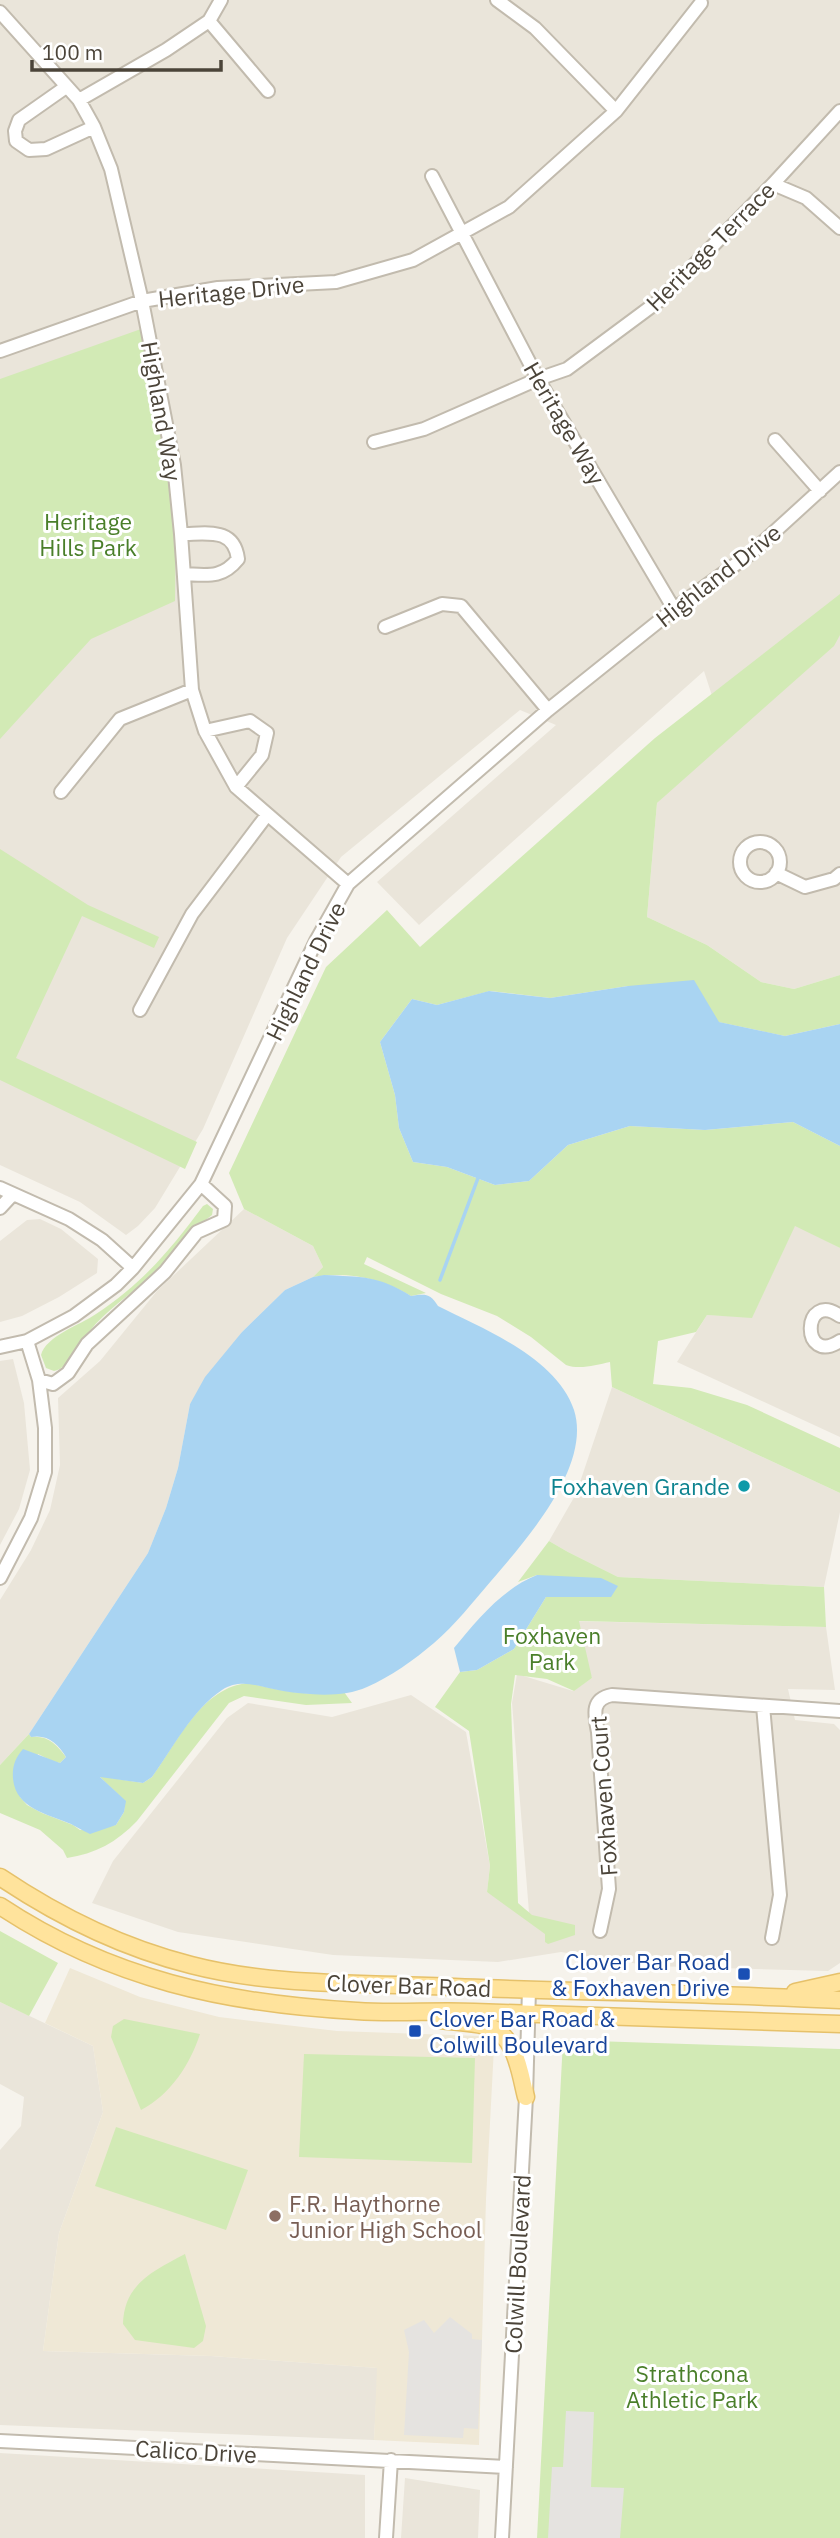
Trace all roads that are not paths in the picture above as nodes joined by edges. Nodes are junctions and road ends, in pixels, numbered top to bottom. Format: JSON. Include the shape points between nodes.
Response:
{"nodes":[{"id":1,"x":220,"y":0,"type":"edge"},
{"id":2,"x":497,"y":0,"type":"edge"},
{"id":3,"x":701,"y":4,"type":"dead end"},
{"id":4,"x":0,"y":12,"type":"edge"},
{"id":5,"x":209,"y":21,"type":"junction"},
{"id":6,"x":66,"y":87,"type":"junction"},
{"id":7,"x":268,"y":91,"type":"dead end"},
{"id":8,"x":79,"y":100,"type":"junction"},
{"id":9,"x":616,"y":111,"type":"junction"},
{"id":10,"x":840,"y":111,"type":"edge"},
{"id":11,"x":94,"y":127,"type":"junction"},
{"id":12,"x":432,"y":176,"type":"dead end"},
{"id":13,"x":773,"y":184,"type":"junction"},
{"id":14,"x":840,"y":228,"type":"edge"},
{"id":15,"x":461,"y":233,"type":"junction"},
{"id":16,"x":142,"y":301,"type":"junction"},
{"id":17,"x":0,"y":351,"type":"edge"},
{"id":18,"x":538,"y":379,"type":"junction"},
{"id":19,"x":775,"y":440,"type":"dead end"},
{"id":20,"x":374,"y":442,"type":"dead end"},
{"id":21,"x":840,"y":472,"type":"edge"},
{"id":22,"x":820,"y":491,"type":"junction"},
{"id":23,"x":181,"y":534,"type":"junction"},
{"id":24,"x":184,"y":574,"type":"junction"},
{"id":25,"x":674,"y":610,"type":"junction"},
{"id":26,"x":385,"y":627,"type":"dead end"},
{"id":27,"x":191,"y":690,"type":"junction"},
{"id":28,"x":548,"y":709,"type":"junction"},
{"id":29,"x":205,"y":731,"type":"junction"},
{"id":30,"x":236,"y":787,"type":"junction"},
{"id":31,"x":61,"y":792,"type":"dead end"},
{"id":32,"x":267,"y":815,"type":"junction"},
{"id":33,"x":776,"y":873,"type":"dead end"},
{"id":34,"x":840,"y":874,"type":"edge"},
{"id":35,"x":348,"y":884,"type":"junction"},
{"id":36,"x":140,"y":1010,"type":"dead end"},
{"id":37,"x":201,"y":1184,"type":"junction"},
{"id":38,"x":0,"y":1188,"type":"edge"},
{"id":39,"x":13,"y":1194,"type":"junction"},
{"id":40,"x":0,"y":1208,"type":"edge"},
{"id":41,"x":133,"y":1268,"type":"junction"},
{"id":42,"x":840,"y":1316,"type":"edge"},
{"id":43,"x":27,"y":1341,"type":"junction"},
{"id":44,"x":840,"y":1341,"type":"edge"},
{"id":45,"x":0,"y":1347,"type":"edge"},
{"id":46,"x":39,"y":1380,"type":"junction"},
{"id":47,"x":0,"y":1578,"type":"edge"},
{"id":48,"x":763,"y":1706,"type":"junction"},
{"id":49,"x":840,"y":1711,"type":"edge"},
{"id":50,"x":0,"y":1877,"type":"edge"},
{"id":51,"x":0,"y":1906,"type":"edge"},
{"id":52,"x":600,"y":1931,"type":"dead end"},
{"id":53,"x":772,"y":1938,"type":"dead end"},
{"id":54,"x":840,"y":1982,"type":"edge"},
{"id":55,"x":528,"y":1989,"type":"junction"},
{"id":56,"x":777,"y":1997,"type":"junction"},
{"id":57,"x":840,"y":2000,"type":"edge"},
{"id":58,"x":389,"y":2012,"type":"junction"},
{"id":59,"x":528,"y":2014,"type":"junction"},
{"id":60,"x":840,"y":2024,"type":"edge"},
{"id":61,"x":526,"y":2097,"type":"junction"},
{"id":62,"x":0,"y":2441,"type":"edge"},
{"id":63,"x":391,"y":2460,"type":"junction"},
{"id":64,"x":506,"y":2467,"type":"junction"},
{"id":65,"x":386,"y":2538,"type":"edge"},
{"id":66,"x":502,"y":2538,"type":"edge"}],
"edges":[{"from":1,"to":5,"type":"street"},
{"from":2,"to":9,"type":"street","via":[[535,28]]},
{"from":3,"to":9,"type":"street","name":"Heritage Drive"},
{"from":4,"to":6,"type":"street","name":"Highland Way"},
{"from":5,"to":7,"type":"street"},
{"from":5,"to":8,"type":"street"},
{"from":6,"to":8,"type":"street","name":"Highland Way"},
{"from":6,"to":11,"type":"street","via":[[19,120],[16,141],[29,150],[46,149]]},
{"from":8,"to":11,"type":"street","name":"Highland Way"},
{"from":9,"to":15,"type":"street","name":"Heritage Drive","via":[[509,207]]},
{"from":10,"to":13,"type":"street","name":"Heritage Terrace"},
{"from":11,"to":16,"type":"street","name":"Highland Way","via":[[111,169]]},
{"from":12,"to":15,"type":"street"},
{"from":13,"to":14,"type":"street","via":[[806,198]]},
{"from":13,"to":18,"type":"street","name":"Heritage Terrace","via":[[660,300],[567,369]]},
{"from":15,"to":16,"type":"street","name":"Heritage Drive","via":[[413,260],[335,282],[218,288]]},
{"from":15,"to":18,"type":"street","name":"Heritage Way"},
{"from":16,"to":17,"type":"street","name":"Heritage Drive"},
{"from":16,"to":23,"type":"street","name":"Highland Way","via":[[174,465]]},
{"from":18,"to":20,"type":"street","name":"Heritage Terrace","via":[[425,429]]},
{"from":18,"to":25,"type":"street","name":"Heritage Way"},
{"from":19,"to":22,"type":"street"},
{"from":21,"to":22,"type":"street","name":"Highland Drive"},
{"from":22,"to":25,"type":"street","name":"Highland Drive","via":[[750,554]]},
{"from":23,"to":24,"type":"street","name":"Highland Way"},
{"from":23,"to":24,"type":"street","via":[[232,539],[238,559],[221,574]]},
{"from":24,"to":27,"type":"street","name":"Highland Way"},
{"from":25,"to":28,"type":"street","name":"Highland Drive"},
{"from":26,"to":28,"type":"street","via":[[442,604],[461,607]]},
{"from":27,"to":29,"type":"street","name":"Highland Way"},
{"from":27,"to":31,"type":"street","via":[[120,719]]},
{"from":28,"to":35,"type":"street","name":"Highland Drive"},
{"from":29,"to":30,"type":"street","name":"Highland Way"},
{"from":29,"to":30,"type":"street","via":[[250,721],[267,733],[262,755]]},
{"from":30,"to":32,"type":"street","name":"Highland Way"},
{"from":32,"to":35,"type":"street","name":"Highland Way"},
{"from":32,"to":36,"type":"street","via":[[192,914]]},
{"from":33,"to":34,"type":"street","via":[[805,887]]},
{"from":35,"to":37,"type":"street","name":"Highland Drive","via":[[316,941]]},
{"from":37,"to":41,"type":"street","name":"Highland Drive"},
{"from":37,"to":46,"type":"street","via":[[225,1206],[224,1220],[197,1232],[165,1272],[87,1344],[68,1373],[53,1384]]},
{"from":38,"to":39,"type":"street"},
{"from":39,"to":40,"type":"street"},
{"from":39,"to":41,"type":"street","via":[[69,1219]]},
{"from":41,"to":43,"type":"street","name":"Highland Drive","via":[[74,1316]]},
{"from":42,"to":44,"type":"street","via":[[823,1311],[813,1317],[810,1329],[814,1340],[824,1346]]},
{"from":43,"to":45,"type":"street","name":"Highland Drive"},
{"from":43,"to":46,"type":"street"},
{"from":46,"to":47,"type":"street","via":[[46,1472],[31,1518]]},
{"from":48,"to":49,"type":"street","name":"Foxhaven Court"},
{"from":48,"to":52,"type":"street","name":"Foxhaven Court","via":[[612,1695],[597,1702],[594,1712],[609,1889]]},
{"from":48,"to":53,"type":"street","via":[[780,1895]]},
{"from":50,"to":55,"type":"main road","name":"Clover Bar Road","via":[[76,1922],[191,1965],[261,1978]]},
{"from":51,"to":58,"type":"main road","name":"Clover Bar Road","via":[[91,1956],[181,1987],[261,2003]]},
{"from":54,"to":56,"type":"main road"},
{"from":55,"to":56,"type":"main road","name":"Clover Bar Road"},
{"from":55,"to":59,"type":"street","name":"Colwill Boulevard"},
{"from":56,"to":57,"type":"main road","name":"Clover Bar Road"},
{"from":58,"to":59,"type":"main road","name":"Clover Bar Road"},
{"from":58,"to":61,"type":"main road","via":[[491,2027],[503,2035],[516,2056]]},
{"from":59,"to":60,"type":"main road","name":"Clover Bar Road"},
{"from":59,"to":61,"type":"street","name":"Colwill Boulevard"},
{"from":61,"to":64,"type":"street","name":"Colwill Boulevard"},
{"from":62,"to":63,"type":"street","name":"Calico Drive"},
{"from":63,"to":64,"type":"street","name":"Calico Drive"},
{"from":63,"to":65,"type":"street"},
{"from":64,"to":66,"type":"street","name":"Colwill Boulevard"}]}
